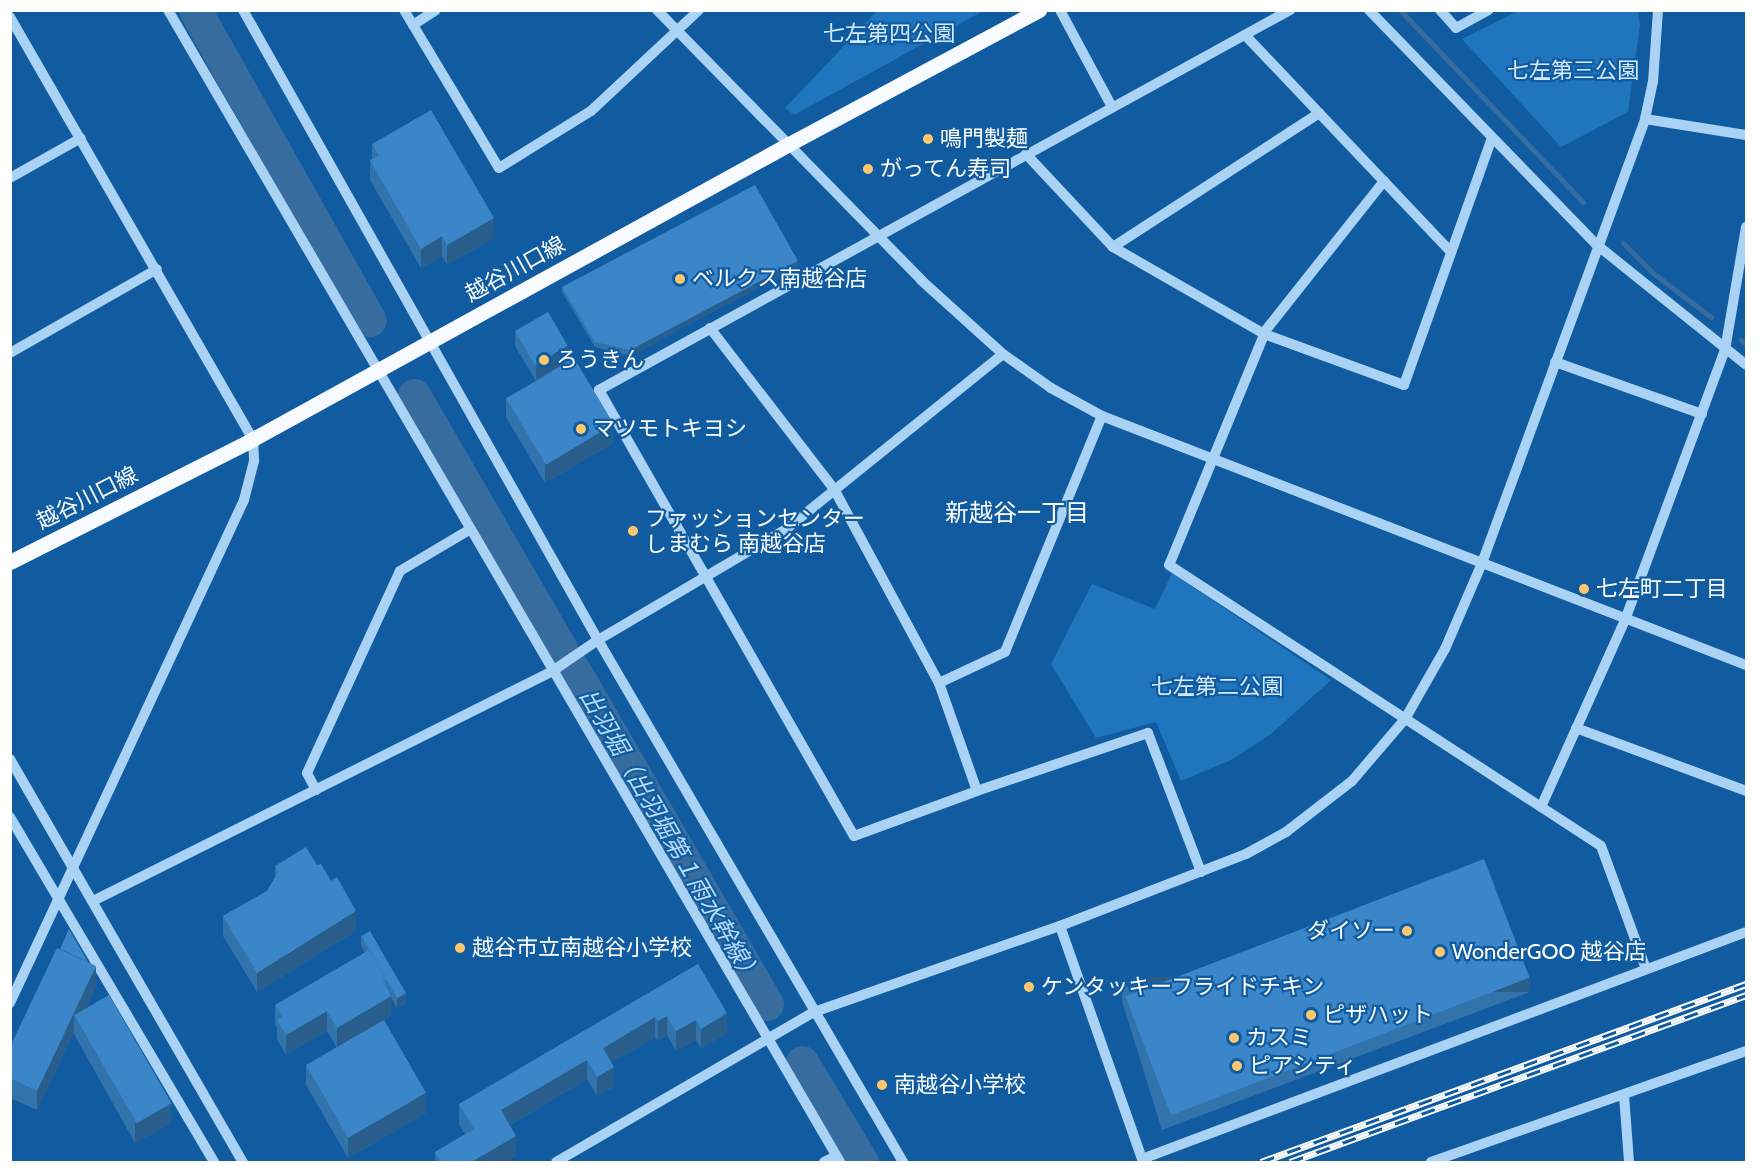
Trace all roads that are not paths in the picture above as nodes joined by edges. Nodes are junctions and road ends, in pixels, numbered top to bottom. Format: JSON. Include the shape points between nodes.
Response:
{"nodes":[{"id":1,"x":168,"y":10,"type":"edge"},
{"id":2,"x":243,"y":10,"type":"edge"},
{"id":3,"x":404,"y":10,"type":"edge"},
{"id":4,"x":436,"y":10,"type":"edge"},
{"id":5,"x":657,"y":10,"type":"edge"},
{"id":6,"x":699,"y":10,"type":"edge"},
{"id":7,"x":1039,"y":10,"type":"edge"},
{"id":8,"x":1060,"y":10,"type":"edge"},
{"id":9,"x":1290,"y":10,"type":"edge"},
{"id":10,"x":1370,"y":10,"type":"edge"},
{"id":11,"x":1440,"y":10,"type":"edge"},
{"id":12,"x":1488,"y":10,"type":"edge"},
{"id":13,"x":1658,"y":10,"type":"edge"},
{"id":14,"x":10,"y":17,"type":"edge"},
{"id":15,"x":413,"y":25,"type":"junction"},
{"id":16,"x":676,"y":32,"type":"junction"},
{"id":17,"x":1245,"y":35,"type":"junction"},
{"id":18,"x":1112,"y":107,"type":"junction"},
{"id":19,"x":1319,"y":113,"type":"junction"},
{"id":20,"x":1645,"y":119,"type":"junction"},
{"id":21,"x":1746,"y":135,"type":"edge"},
{"id":22,"x":81,"y":138,"type":"junction"},
{"id":23,"x":1492,"y":138,"type":"junction"},
{"id":24,"x":789,"y":144,"type":"junction"},
{"id":25,"x":1026,"y":154,"type":"junction"},
{"id":26,"x":10,"y":178,"type":"edge"},
{"id":27,"x":1384,"y":182,"type":"junction"},
{"id":28,"x":1746,"y":227,"type":"edge"},
{"id":29,"x":878,"y":234,"type":"junction"},
{"id":30,"x":1597,"y":245,"type":"junction"},
{"id":31,"x":1113,"y":248,"type":"junction"},
{"id":32,"x":1451,"y":252,"type":"junction"},
{"id":33,"x":157,"y":269,"type":"junction"},
{"id":34,"x":710,"y":328,"type":"junction"},
{"id":35,"x":1264,"y":333,"type":"junction"},
{"id":36,"x":430,"y":342,"type":"junction"},
{"id":37,"x":1725,"y":350,"type":"junction"},
{"id":38,"x":10,"y":353,"type":"edge"},
{"id":39,"x":1003,"y":354,"type":"junction"},
{"id":40,"x":1555,"y":362,"type":"junction"},
{"id":41,"x":1746,"y":365,"type":"edge"},
{"id":42,"x":378,"y":371,"type":"junction"},
{"id":43,"x":1701,"y":414,"type":"junction"},
{"id":44,"x":1102,"y":416,"type":"junction"},
{"id":45,"x":253,"y":439,"type":"junction"},
{"id":46,"x":1214,"y":460,"type":"junction"},
{"id":47,"x":834,"y":489,"type":"junction"},
{"id":48,"x":469,"y":531,"type":"junction"},
{"id":49,"x":10,"y":562,"type":"edge"},
{"id":50,"x":1482,"y":563,"type":"junction"},
{"id":51,"x":704,"y":577,"type":"junction"},
{"id":52,"x":1625,"y":620,"type":"junction"},
{"id":53,"x":598,"y":640,"type":"junction"},
{"id":54,"x":1746,"y":665,"type":"edge"},
{"id":55,"x":551,"y":672,"type":"junction"},
{"id":56,"x":939,"y":682,"type":"junction"},
{"id":57,"x":1405,"y":719,"type":"junction"},
{"id":58,"x":1576,"y":728,"type":"junction"},
{"id":59,"x":10,"y":759,"type":"edge"},
{"id":60,"x":316,"y":790,"type":"junction"},
{"id":61,"x":976,"y":791,"type":"junction"},
{"id":62,"x":1746,"y":791,"type":"edge"},
{"id":63,"x":1541,"y":807,"type":"junction"},
{"id":64,"x":10,"y":817,"type":"edge"},
{"id":65,"x":72,"y":866,"type":"junction"},
{"id":66,"x":1201,"y":872,"type":"junction"},
{"id":67,"x":60,"y":899,"type":"junction"},
{"id":68,"x":93,"y":901,"type":"junction"},
{"id":69,"x":1060,"y":926,"type":"junction"},
{"id":70,"x":1746,"y":932,"type":"edge"},
{"id":71,"x":1646,"y":969,"type":"junction"},
{"id":72,"x":10,"y":1003,"type":"edge"},
{"id":73,"x":814,"y":1012,"type":"junction"},
{"id":74,"x":766,"y":1039,"type":"junction"},
{"id":75,"x":1746,"y":1051,"type":"edge"},
{"id":76,"x":1624,"y":1095,"type":"junction"},
{"id":77,"x":838,"y":1159,"type":"edge"},
{"id":78,"x":561,"y":1161,"type":"edge"},
{"id":79,"x":214,"y":1162,"type":"edge"},
{"id":80,"x":243,"y":1162,"type":"edge"},
{"id":81,"x":824,"y":1162,"type":"edge"},
{"id":82,"x":903,"y":1162,"type":"edge"},
{"id":83,"x":1431,"y":1162,"type":"edge"},
{"id":84,"x":1629,"y":1162,"type":"edge"}],
"edges":[{"from":1,"to":42,"type":"street"},
{"from":2,"to":36,"type":"street"},
{"from":3,"to":15,"type":"street"},
{"from":4,"to":15,"type":"street"},
{"from":5,"to":16,"type":"street"},
{"from":6,"to":16,"type":"street"},
{"from":7,"to":24,"type":"main road","name":"越谷川口線"},
{"from":8,"to":18,"type":"street"},
{"from":9,"to":17,"type":"street"},
{"from":10,"to":23,"type":"street"},
{"from":11,"to":12,"type":"street","via":[[1456,28]]},
{"from":13,"to":20,"type":"street","via":[[1653,82]]},
{"from":14,"to":22,"type":"street"},
{"from":15,"to":16,"type":"street","via":[[499,168],[591,111]]},
{"from":16,"to":24,"type":"street"},
{"from":17,"to":18,"type":"street"},
{"from":17,"to":19,"type":"street"},
{"from":18,"to":25,"type":"street"},
{"from":19,"to":27,"type":"street"},
{"from":19,"to":31,"type":"street"},
{"from":20,"to":21,"type":"street"},
{"from":20,"to":30,"type":"street"},
{"from":22,"to":26,"type":"street"},
{"from":22,"to":33,"type":"street"},
{"from":23,"to":30,"type":"street"},
{"from":23,"to":32,"type":"street"},
{"from":24,"to":29,"type":"street"},
{"from":24,"to":36,"type":"main road","name":"越谷川口線"},
{"from":25,"to":29,"type":"street"},
{"from":25,"to":31,"type":"street"},
{"from":27,"to":32,"type":"street"},
{"from":27,"to":35,"type":"street"},
{"from":28,"to":37,"type":"street"},
{"from":29,"to":34,"type":"street"},
{"from":29,"to":39,"type":"street","via":[[921,280]]},
{"from":30,"to":37,"type":"street"},
{"from":30,"to":40,"type":"street"},
{"from":31,"to":35,"type":"street"},
{"from":32,"to":35,"type":"street","via":[[1404,385]]},
{"from":33,"to":38,"type":"street"},
{"from":33,"to":45,"type":"street"},
{"from":34,"to":47,"type":"street"},
{"from":34,"to":51,"type":"street","via":[[598,390]]},
{"from":35,"to":46,"type":"street"},
{"from":36,"to":42,"type":"main road","name":"越谷川口線"},
{"from":36,"to":53,"type":"street"},
{"from":37,"to":41,"type":"street"},
{"from":37,"to":43,"type":"street"},
{"from":39,"to":44,"type":"street","via":[[1051,388]]},
{"from":39,"to":47,"type":"street"},
{"from":40,"to":43,"type":"street"},
{"from":40,"to":50,"type":"street"},
{"from":42,"to":45,"type":"main road","name":"越谷川口線"},
{"from":42,"to":48,"type":"street"},
{"from":43,"to":52,"type":"street"},
{"from":44,"to":46,"type":"street"},
{"from":44,"to":56,"type":"street","via":[[1005,652]]},
{"from":45,"to":49,"type":"main road","name":"越谷川口線"},
{"from":45,"to":65,"type":"street","via":[[254,461],[244,500]]},
{"from":46,"to":50,"type":"street"},
{"from":46,"to":57,"type":"street","via":[[1169,565]]},
{"from":47,"to":51,"type":"street","via":[[785,530]]},
{"from":47,"to":56,"type":"street"},
{"from":48,"to":55,"type":"street"},
{"from":48,"to":60,"type":"street","via":[[400,571],[307,773]]},
{"from":50,"to":52,"type":"street"},
{"from":50,"to":57,"type":"street","via":[[1445,649]]},
{"from":51,"to":53,"type":"street"},
{"from":51,"to":61,"type":"street","via":[[854,836]]},
{"from":52,"to":54,"type":"street"},
{"from":52,"to":58,"type":"street"},
{"from":53,"to":55,"type":"street"},
{"from":53,"to":73,"type":"street"},
{"from":55,"to":60,"type":"street"},
{"from":55,"to":74,"type":"street"},
{"from":56,"to":61,"type":"street"},
{"from":57,"to":63,"type":"street"},
{"from":57,"to":66,"type":"street","via":[[1352,781],[1286,832]]},
{"from":58,"to":62,"type":"street"},
{"from":58,"to":63,"type":"street"},
{"from":59,"to":65,"type":"street"},
{"from":60,"to":68,"type":"street"},
{"from":61,"to":66,"type":"street","via":[[1148,733]]},
{"from":63,"to":71,"type":"street","via":[[1601,846]]},
{"from":64,"to":67,"type":"street"},
{"from":65,"to":67,"type":"street"},
{"from":65,"to":68,"type":"street"},
{"from":66,"to":69,"type":"street"},
{"from":67,"to":72,"type":"street"},
{"from":67,"to":79,"type":"street"},
{"from":68,"to":80,"type":"street"},
{"from":69,"to":71,"type":"street","via":[[1142,1159]]},
{"from":69,"to":73,"type":"street"},
{"from":70,"to":71,"type":"street"},
{"from":73,"to":74,"type":"street"},
{"from":73,"to":82,"type":"street"},
{"from":74,"to":77,"type":"street"},
{"from":74,"to":78,"type":"street"},
{"from":75,"to":76,"type":"street"},
{"from":76,"to":83,"type":"street"},
{"from":76,"to":84,"type":"street"},
{"from":77,"to":81,"type":"street"}]}
